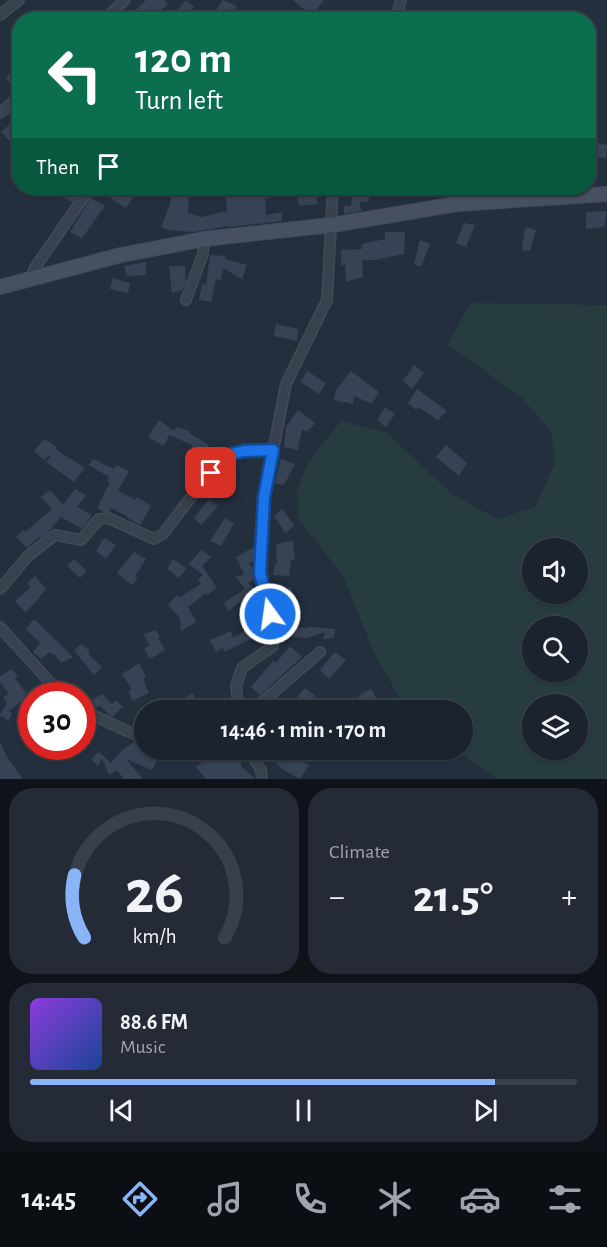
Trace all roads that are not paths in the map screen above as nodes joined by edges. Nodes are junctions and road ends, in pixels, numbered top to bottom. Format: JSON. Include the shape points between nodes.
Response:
{"nodes":[{"id":1,"x":19,"y":0,"type":"edge"},
{"id":2,"x":125,"y":0,"type":"edge"},
{"id":3,"x":112,"y":12,"type":"edge"},
{"id":4,"x":0,"y":15,"type":"edge"},
{"id":5,"x":12,"y":103,"type":"edge"},
{"id":6,"x":0,"y":113,"type":"edge"},
{"id":7,"x":85,"y":195,"type":"edge"},
{"id":8,"x":333,"y":195,"type":"edge"},
{"id":9,"x":592,"y":195,"type":"edge"},
{"id":10,"x":332,"y":225,"type":"junction"},
{"id":11,"x":204,"y":239,"type":"junction"},
{"id":12,"x":32,"y":278,"type":"junction"},
{"id":13,"x":0,"y":287,"type":"edge"},
{"id":14,"x":186,"y":300,"type":"dead end"},
{"id":15,"x":273,"y":450,"type":"junction"},
{"id":16,"x":0,"y":589,"type":"edge"},
{"id":17,"x":0,"y":627,"type":"edge"},
{"id":18,"x":320,"y":652,"type":"dead end"},
{"id":19,"x":50,"y":682,"type":"edge"},
{"id":20,"x":238,"y":700,"type":"edge"},
{"id":21,"x":265,"y":700,"type":"edge"},
{"id":22,"x":96,"y":717,"type":"edge"},
{"id":23,"x":134,"y":734,"type":"edge"},
{"id":24,"x":254,"y":760,"type":"edge"},
{"id":25,"x":262,"y":779,"type":"edge"}],
"edges":[{"from":1,"to":4,"type":"street"},
{"from":2,"to":3,"type":"street"},
{"from":5,"to":6,"type":"street"},
{"from":7,"to":12,"type":"street","via":[[34,269]]},
{"from":8,"to":10,"type":"street"},
{"from":9,"to":10,"type":"street","via":[[457,204]]},
{"from":10,"to":11,"type":"street"},
{"from":10,"to":15,"type":"street","via":[[327,300],[286,384]]},
{"from":11,"to":12,"type":"street"},
{"from":11,"to":14,"type":"street","via":[[203,254]]},
{"from":12,"to":13,"type":"street"},
{"from":15,"to":16,"type":"street","via":[[232,454],[211,473],[163,534],[154,539],[108,518],[99,519],[81,540],[55,535],[28,556]]},
{"from":15,"to":20,"type":"street","via":[[264,497],[260,573],[275,634],[273,646],[242,668],[236,686]]},
{"from":17,"to":19,"type":"street"},
{"from":18,"to":21,"type":"street"},
{"from":22,"to":23,"type":"street"},
{"from":24,"to":25,"type":"street"}]}
